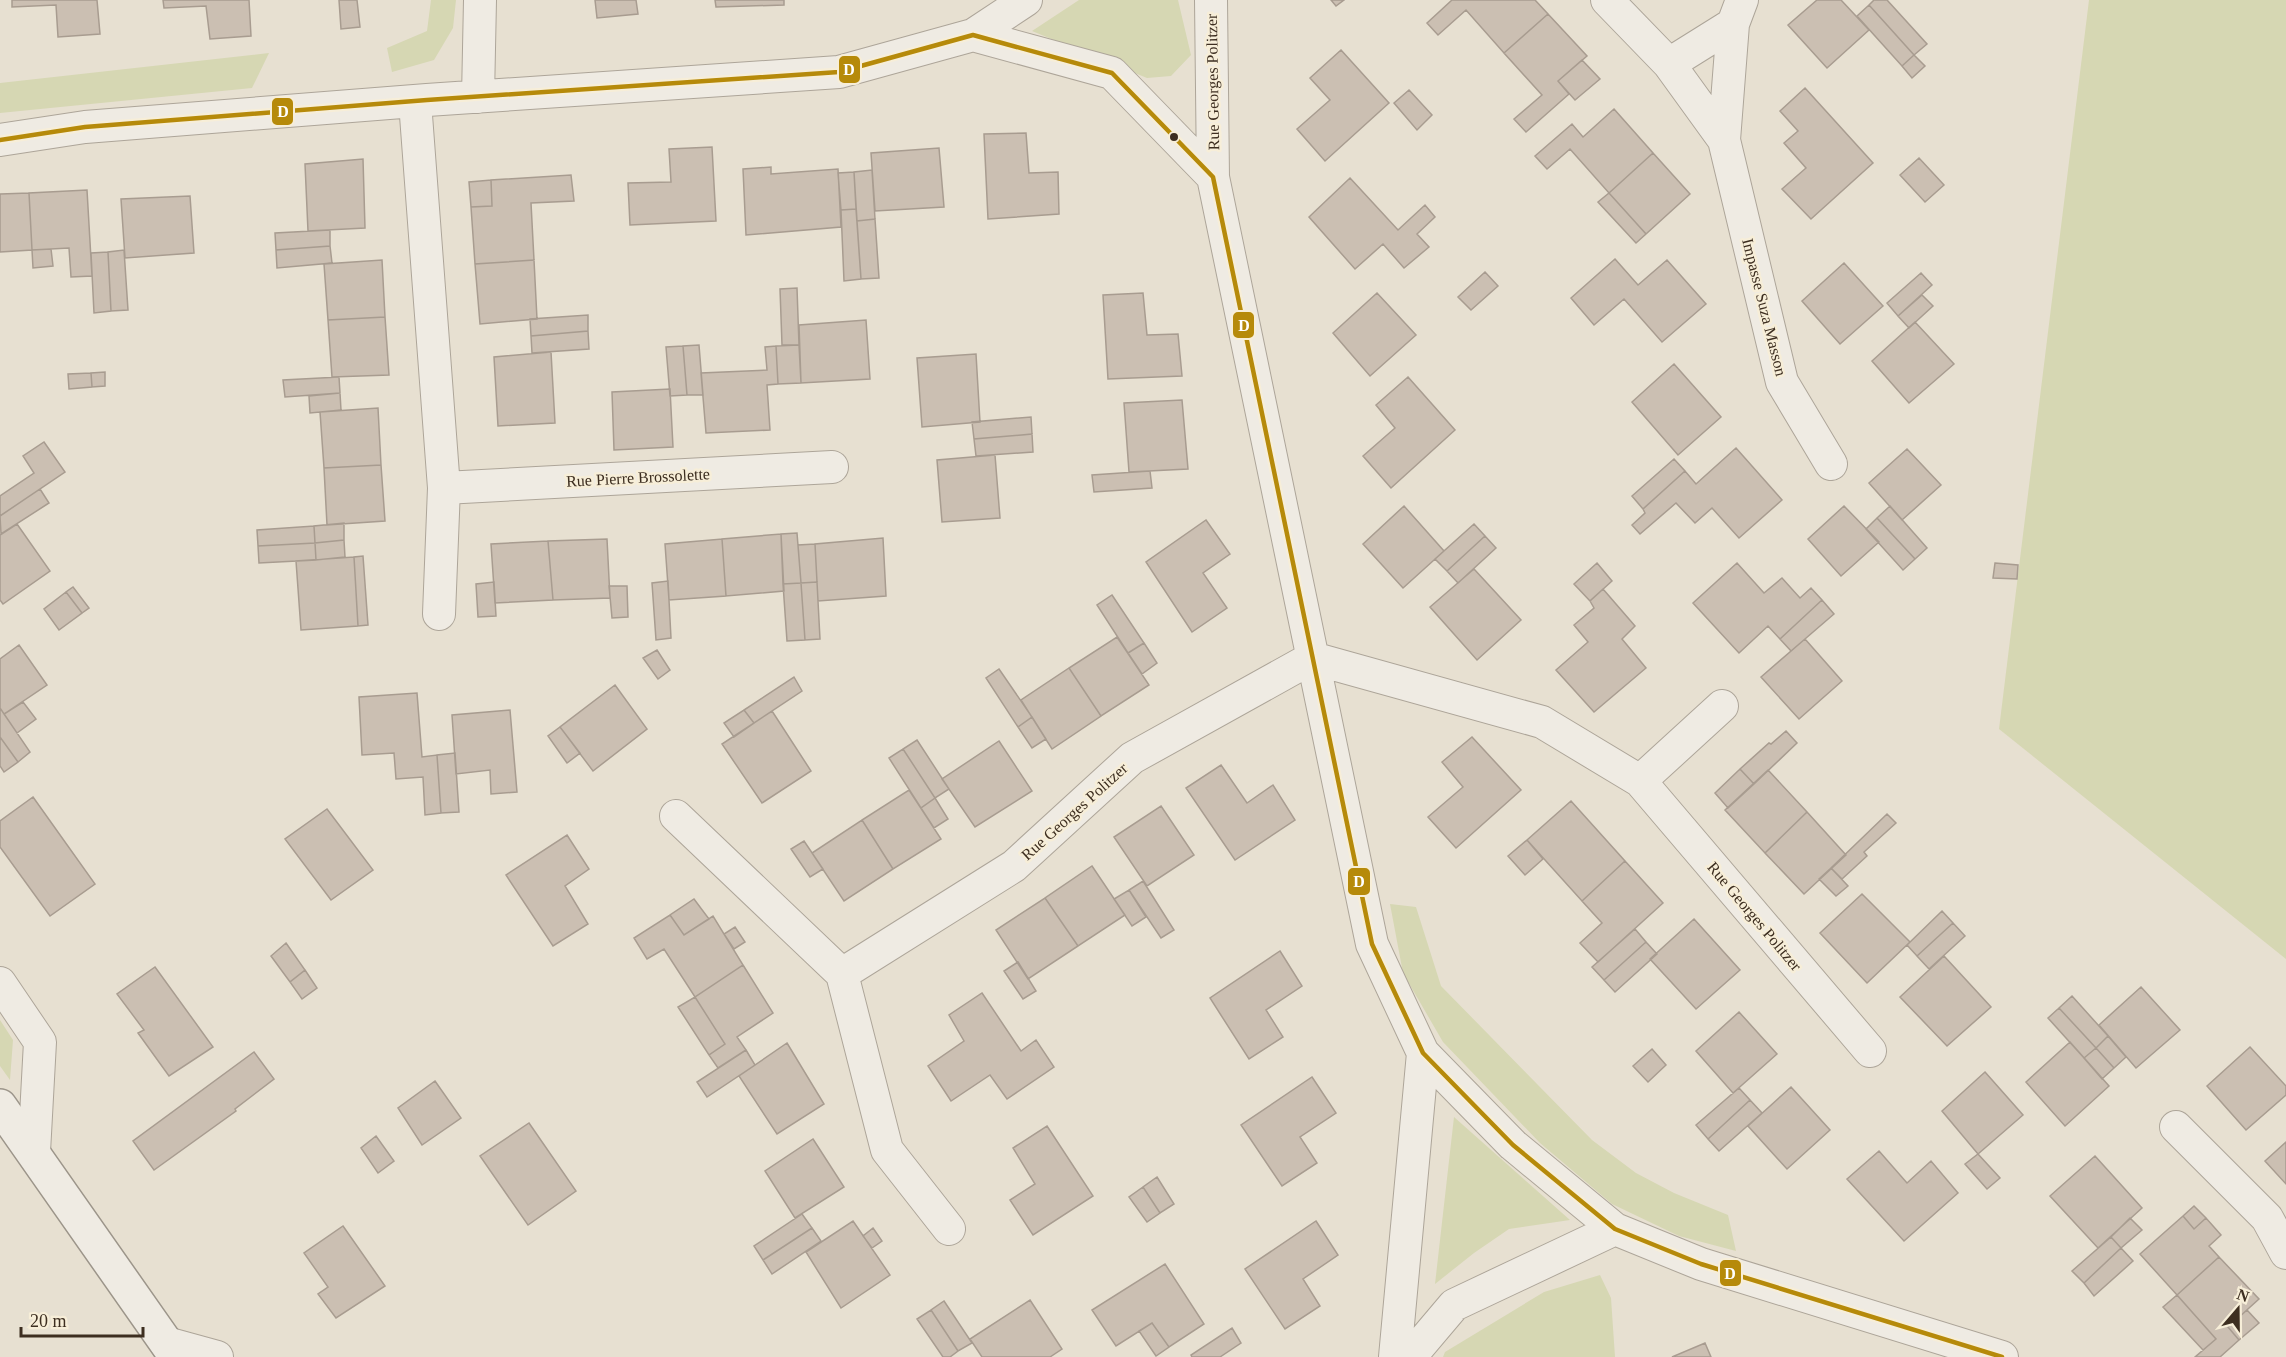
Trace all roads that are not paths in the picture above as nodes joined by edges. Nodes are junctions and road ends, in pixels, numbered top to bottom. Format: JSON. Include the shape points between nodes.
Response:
{"nodes":[{"id":1,"x":480,"y":0,"type":"edge"},
{"id":2,"x":1026,"y":0,"type":"edge"},
{"id":3,"x":1211,"y":0,"type":"edge"},
{"id":4,"x":1607,"y":0,"type":"edge"},
{"id":5,"x":1737,"y":12,"type":"edge"},
{"id":6,"x":973,"y":35,"type":"junction"},
{"id":7,"x":1669,"y":64,"type":"junction"},
{"id":8,"x":478,"y":97,"type":"junction"},
{"id":9,"x":415,"y":102,"type":"junction"},
{"id":10,"x":0,"y":140,"type":"edge"},
{"id":11,"x":1724,"y":140,"type":"junction"},
{"id":12,"x":1213,"y":177,"type":"junction"},
{"id":13,"x":1832,"y":464,"type":"dead end"},
{"id":14,"x":832,"y":467,"type":"dead end"},
{"id":15,"x":444,"y":488,"type":"junction"},
{"id":16,"x":439,"y":614,"type":"dead end"},
{"id":17,"x":1312,"y":658,"type":"junction"},
{"id":18,"x":1722,"y":706,"type":"dead end"},
{"id":19,"x":1640,"y":781,"type":"junction"},
{"id":20,"x":676,"y":816,"type":"dead end"},
{"id":21,"x":842,"y":974,"type":"junction"},
{"id":22,"x":0,"y":983,"type":"edge"},
{"id":23,"x":1870,"y":1051,"type":"dead end"},
{"id":24,"x":1423,"y":1053,"type":"junction"},
{"id":25,"x":0,"y":1106,"type":"edge"},
{"id":26,"x":2176,"y":1127,"type":"dead end"},
{"id":27,"x":34,"y":1152,"type":"junction"},
{"id":28,"x":949,"y":1229,"type":"dead end"},
{"id":29,"x":1615,"y":1229,"type":"junction"},
{"id":30,"x":2286,"y":1253,"type":"edge"},
{"id":31,"x":171,"y":1350,"type":"edge"},
{"id":32,"x":217,"y":1357,"type":"edge"},
{"id":33,"x":1395,"y":1357,"type":"edge"},
{"id":34,"x":1410,"y":1357,"type":"edge"},
{"id":35,"x":2002,"y":1357,"type":"edge"}],
"edges":[{"from":1,"to":8,"type":"street"},
{"from":2,"to":6,"type":"street"},
{"from":3,"to":12,"type":"street","name":"Rue Georges Politzer"},
{"from":4,"to":7,"type":"street","name":"Impasse Suza Masson"},
{"from":5,"to":7,"type":"street","name":"Impasse Suza Masson"},
{"from":5,"to":11,"type":"street","name":"Impasse Suza Masson"},
{"from":6,"to":8,"type":"street","via":[[839,72]]},
{"from":6,"to":12,"type":"street","via":[[1112,73]]},
{"from":7,"to":11,"type":"street","name":"Impasse Suza Masson"},
{"from":8,"to":9,"type":"street"},
{"from":9,"to":10,"type":"street","via":[[85,127]]},
{"from":9,"to":15,"type":"street"},
{"from":11,"to":13,"type":"street","name":"Impasse Suza Masson","via":[[1782,382]]},
{"from":12,"to":17,"type":"street","name":"Rue Georges Politzer"},
{"from":14,"to":15,"type":"street","name":"Rue Pierre Brossolette"},
{"from":15,"to":16,"type":"street"},
{"from":17,"to":19,"type":"street","name":"Rue Georges Politzer","via":[[1542,722]]},
{"from":17,"to":21,"type":"street","name":"Rue Georges Politzer","via":[[1132,758],[1014,866]]},
{"from":17,"to":24,"type":"street","name":"Rue Georges Politzer","via":[[1372,944]]},
{"from":18,"to":19,"type":"street"},
{"from":19,"to":23,"type":"street","name":"Rue Georges Politzer"},
{"from":20,"to":21,"type":"street"},
{"from":21,"to":28,"type":"street","via":[[887,1150]]},
{"from":22,"to":27,"type":"street","via":[[40,1042]]},
{"from":24,"to":29,"type":"street","name":"Rue Georges Politzer","via":[[1513,1145]]},
{"from":24,"to":33,"type":"street"},
{"from":25,"to":27,"type":"main road"},
{"from":26,"to":30,"type":"street","via":[[2267,1218]]},
{"from":27,"to":31,"type":"main road"},
{"from":29,"to":34,"type":"street","via":[[1454,1305]]},
{"from":29,"to":35,"type":"street","name":"Rue Georges Politzer","via":[[1701,1264]]},
{"from":31,"to":32,"type":"street"}]}
